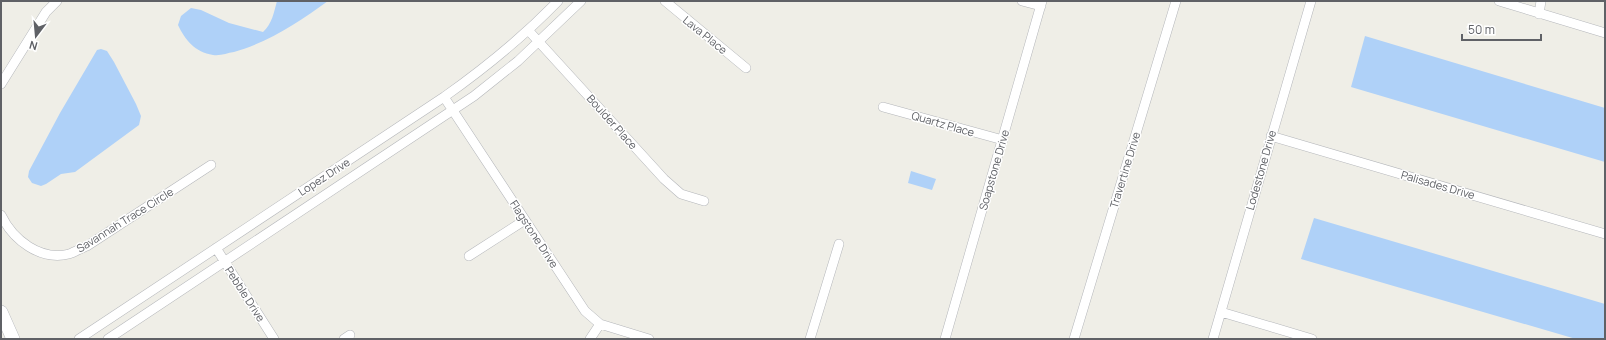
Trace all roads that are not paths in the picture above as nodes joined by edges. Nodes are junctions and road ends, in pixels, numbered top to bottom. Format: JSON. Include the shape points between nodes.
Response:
{"nodes":[{"id":1,"x":57,"y":1,"type":"edge"},
{"id":2,"x":558,"y":1,"type":"edge"},
{"id":3,"x":581,"y":1,"type":"edge"},
{"id":4,"x":665,"y":1,"type":"edge"},
{"id":5,"x":1022,"y":1,"type":"edge"},
{"id":6,"x":1176,"y":1,"type":"edge"},
{"id":7,"x":1311,"y":1,"type":"edge"},
{"id":8,"x":1499,"y":1,"type":"edge"},
{"id":9,"x":1541,"y":1,"type":"edge"},
{"id":10,"x":1041,"y":4,"type":"edge"},
{"id":11,"x":1539,"y":14,"type":"junction"},
{"id":12,"x":528,"y":30,"type":"junction"},
{"id":13,"x":1605,"y":34,"type":"edge"},
{"id":14,"x":539,"y":42,"type":"junction"},
{"id":15,"x":746,"y":68,"type":"dead end"},
{"id":16,"x":1,"y":84,"type":"edge"},
{"id":17,"x":444,"y":97,"type":"junction"},
{"id":18,"x":883,"y":107,"type":"dead end"},
{"id":19,"x":453,"y":110,"type":"junction"},
{"id":20,"x":1271,"y":136,"type":"junction"},
{"id":21,"x":1003,"y":140,"type":"junction"},
{"id":22,"x":211,"y":166,"type":"dead end"},
{"id":23,"x":704,"y":201,"type":"dead end"},
{"id":24,"x":1,"y":215,"type":"edge"},
{"id":25,"x":525,"y":220,"type":"junction"},
{"id":26,"x":1605,"y":234,"type":"edge"},
{"id":27,"x":839,"y":244,"type":"dead end"},
{"id":28,"x":216,"y":248,"type":"junction"},
{"id":29,"x":469,"y":256,"type":"dead end"},
{"id":30,"x":225,"y":262,"type":"junction"},
{"id":31,"x":1,"y":312,"type":"edge"},
{"id":32,"x":1221,"y":312,"type":"junction"},
{"id":33,"x":600,"y":324,"type":"junction"},
{"id":34,"x":14,"y":339,"type":"edge"},
{"id":35,"x":79,"y":339,"type":"edge"},
{"id":36,"x":108,"y":339,"type":"edge"},
{"id":37,"x":274,"y":339,"type":"edge"},
{"id":38,"x":590,"y":339,"type":"edge"},
{"id":39,"x":650,"y":339,"type":"edge"},
{"id":40,"x":810,"y":339,"type":"edge"},
{"id":41,"x":945,"y":339,"type":"edge"},
{"id":42,"x":1074,"y":339,"type":"edge"},
{"id":43,"x":1213,"y":339,"type":"edge"},
{"id":44,"x":1312,"y":339,"type":"edge"}],
"edges":[{"from":1,"to":16,"type":"street","via":[[46,12]]},
{"from":2,"to":12,"type":"street","name":"Lopez Drive"},
{"from":3,"to":14,"type":"street","name":"Lopez Drive"},
{"from":4,"to":15,"type":"street","name":"Lava Place"},
{"from":5,"to":10,"type":"street"},
{"from":6,"to":42,"type":"street","name":"Travertine Drive"},
{"from":7,"to":20,"type":"street","name":"Lodestone Drive"},
{"from":8,"to":11,"type":"street"},
{"from":9,"to":11,"type":"street"},
{"from":10,"to":21,"type":"street","name":"Soapstone Drive"},
{"from":11,"to":13,"type":"street"},
{"from":12,"to":14,"type":"street","name":"Boulder Place"},
{"from":12,"to":17,"type":"street","name":"Lopez Drive","via":[[496,59]]},
{"from":14,"to":19,"type":"street","name":"Lopez Drive","via":[[500,76]]},
{"from":14,"to":23,"type":"street","name":"Boulder Place","via":[[664,179],[682,194]]},
{"from":17,"to":19,"type":"street","name":"Flagstone Drive"},
{"from":17,"to":28,"type":"street","name":"Lopez Drive"},
{"from":18,"to":21,"type":"street","name":"Quartz Place"},
{"from":19,"to":25,"type":"street","name":"Flagstone Drive"},
{"from":19,"to":30,"type":"street","name":"Lopez Drive"},
{"from":20,"to":26,"type":"street","name":"Palisades Drive"},
{"from":20,"to":32,"type":"street","name":"Lodestone Drive"},
{"from":21,"to":41,"type":"street","name":"Soapstone Drive"},
{"from":22,"to":24,"type":"street","name":"Savannah Trace Circle","via":[[87,246],[69,254],[51,254],[35,250],[18,239]]},
{"from":25,"to":29,"type":"street"},
{"from":25,"to":33,"type":"street","name":"Flagstone Drive","via":[[585,311]]},
{"from":27,"to":40,"type":"street"},
{"from":28,"to":30,"type":"street","name":"Pebble Drive"},
{"from":28,"to":35,"type":"street","name":"Lopez Drive"},
{"from":30,"to":36,"type":"street","name":"Lopez Drive"},
{"from":30,"to":37,"type":"street","name":"Pebble Drive"},
{"from":31,"to":34,"type":"main road"},
{"from":32,"to":43,"type":"street","name":"Lodestone Drive"},
{"from":32,"to":44,"type":"street"},
{"from":33,"to":38,"type":"street"},
{"from":33,"to":39,"type":"street","name":"Flagstone Drive"}]}
